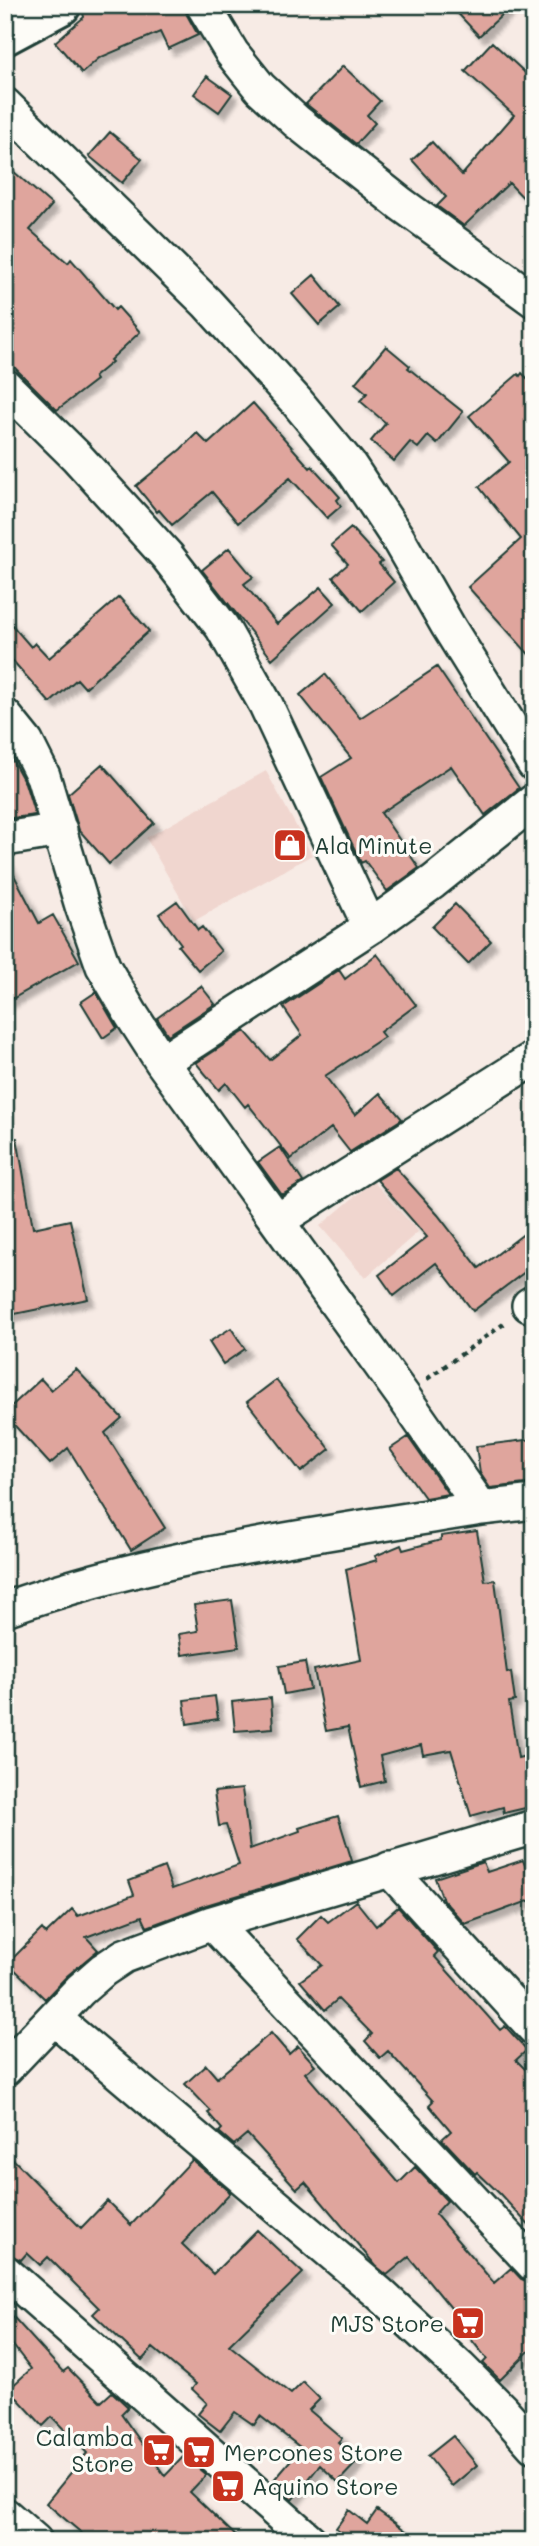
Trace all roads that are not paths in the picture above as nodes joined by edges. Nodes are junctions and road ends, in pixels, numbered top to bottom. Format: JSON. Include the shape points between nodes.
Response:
{"nodes":[{"id":1,"x":61,"y":5,"type":"edge"},
{"id":2,"x":203,"y":5,"type":"edge"},
{"id":3,"x":5,"y":35,"type":"edge"},
{"id":4,"x":5,"y":105,"type":"edge"},
{"id":5,"x":534,"y":300,"type":"edge"},
{"id":6,"x":5,"y":386,"type":"edge"},
{"id":7,"x":5,"y":716,"type":"edge"},
{"id":8,"x":534,"y":764,"type":"edge"},
{"id":9,"x":534,"y":800,"type":"edge"},
{"id":10,"x":60,"y":830,"type":"junction"},
{"id":11,"x":5,"y":839,"type":"edge"},
{"id":12,"x":370,"y":927,"type":"junction"},
{"id":13,"x":534,"y":1058,"type":"edge"},
{"id":14,"x":162,"y":1062,"type":"junction"},
{"id":15,"x":277,"y":1221,"type":"junction"},
{"id":16,"x":534,"y":1503,"type":"edge"},
{"id":17,"x":481,"y":1508,"type":"junction"},
{"id":18,"x":5,"y":1609,"type":"edge"},
{"id":19,"x":534,"y":1828,"type":"edge"},
{"id":20,"x":389,"y":1870,"type":"junction"},
{"id":21,"x":212,"y":1923,"type":"junction"},
{"id":22,"x":54,"y":2018,"type":"junction"},
{"id":23,"x":534,"y":2028,"type":"edge"},
{"id":24,"x":5,"y":2069,"type":"edge"},
{"id":25,"x":534,"y":2265,"type":"edge"},
{"id":26,"x":5,"y":2272,"type":"edge"},
{"id":27,"x":534,"y":2446,"type":"edge"},
{"id":28,"x":5,"y":2515,"type":"edge"},
{"id":29,"x":35,"y":2541,"type":"edge"},
{"id":30,"x":310,"y":2541,"type":"edge"}],
"edges":[{"from":1,"to":3,"type":"street"},
{"from":2,"to":5,"type":"street","via":[[260,88],[296,121]]},
{"from":4,"to":8,"type":"street","via":[[207,303],[350,466]]},
{"from":6,"to":12,"type":"street","via":[[158,546],[222,627],[266,705]]},
{"from":7,"to":10,"type":"street","via":[[26,741],[43,776]]},
{"from":9,"to":12,"type":"street"},
{"from":10,"to":11,"type":"street"},
{"from":10,"to":14,"type":"street","via":[[103,965]]},
{"from":12,"to":14,"type":"street"},
{"from":13,"to":15,"type":"street"},
{"from":14,"to":15,"type":"street"},
{"from":15,"to":17,"type":"street"},
{"from":16,"to":17,"type":"street"},
{"from":17,"to":18,"type":"street","via":[[155,1564]]},
{"from":19,"to":20,"type":"street"},
{"from":20,"to":21,"type":"street"},
{"from":20,"to":23,"type":"street"},
{"from":21,"to":22,"type":"street","via":[[124,1956],[80,1990]]},
{"from":21,"to":25,"type":"street"},
{"from":22,"to":24,"type":"street"},
{"from":22,"to":27,"type":"street","via":[[379,2293],[459,2367]]},
{"from":26,"to":30,"type":"street"},
{"from":28,"to":29,"type":"street"}]}
